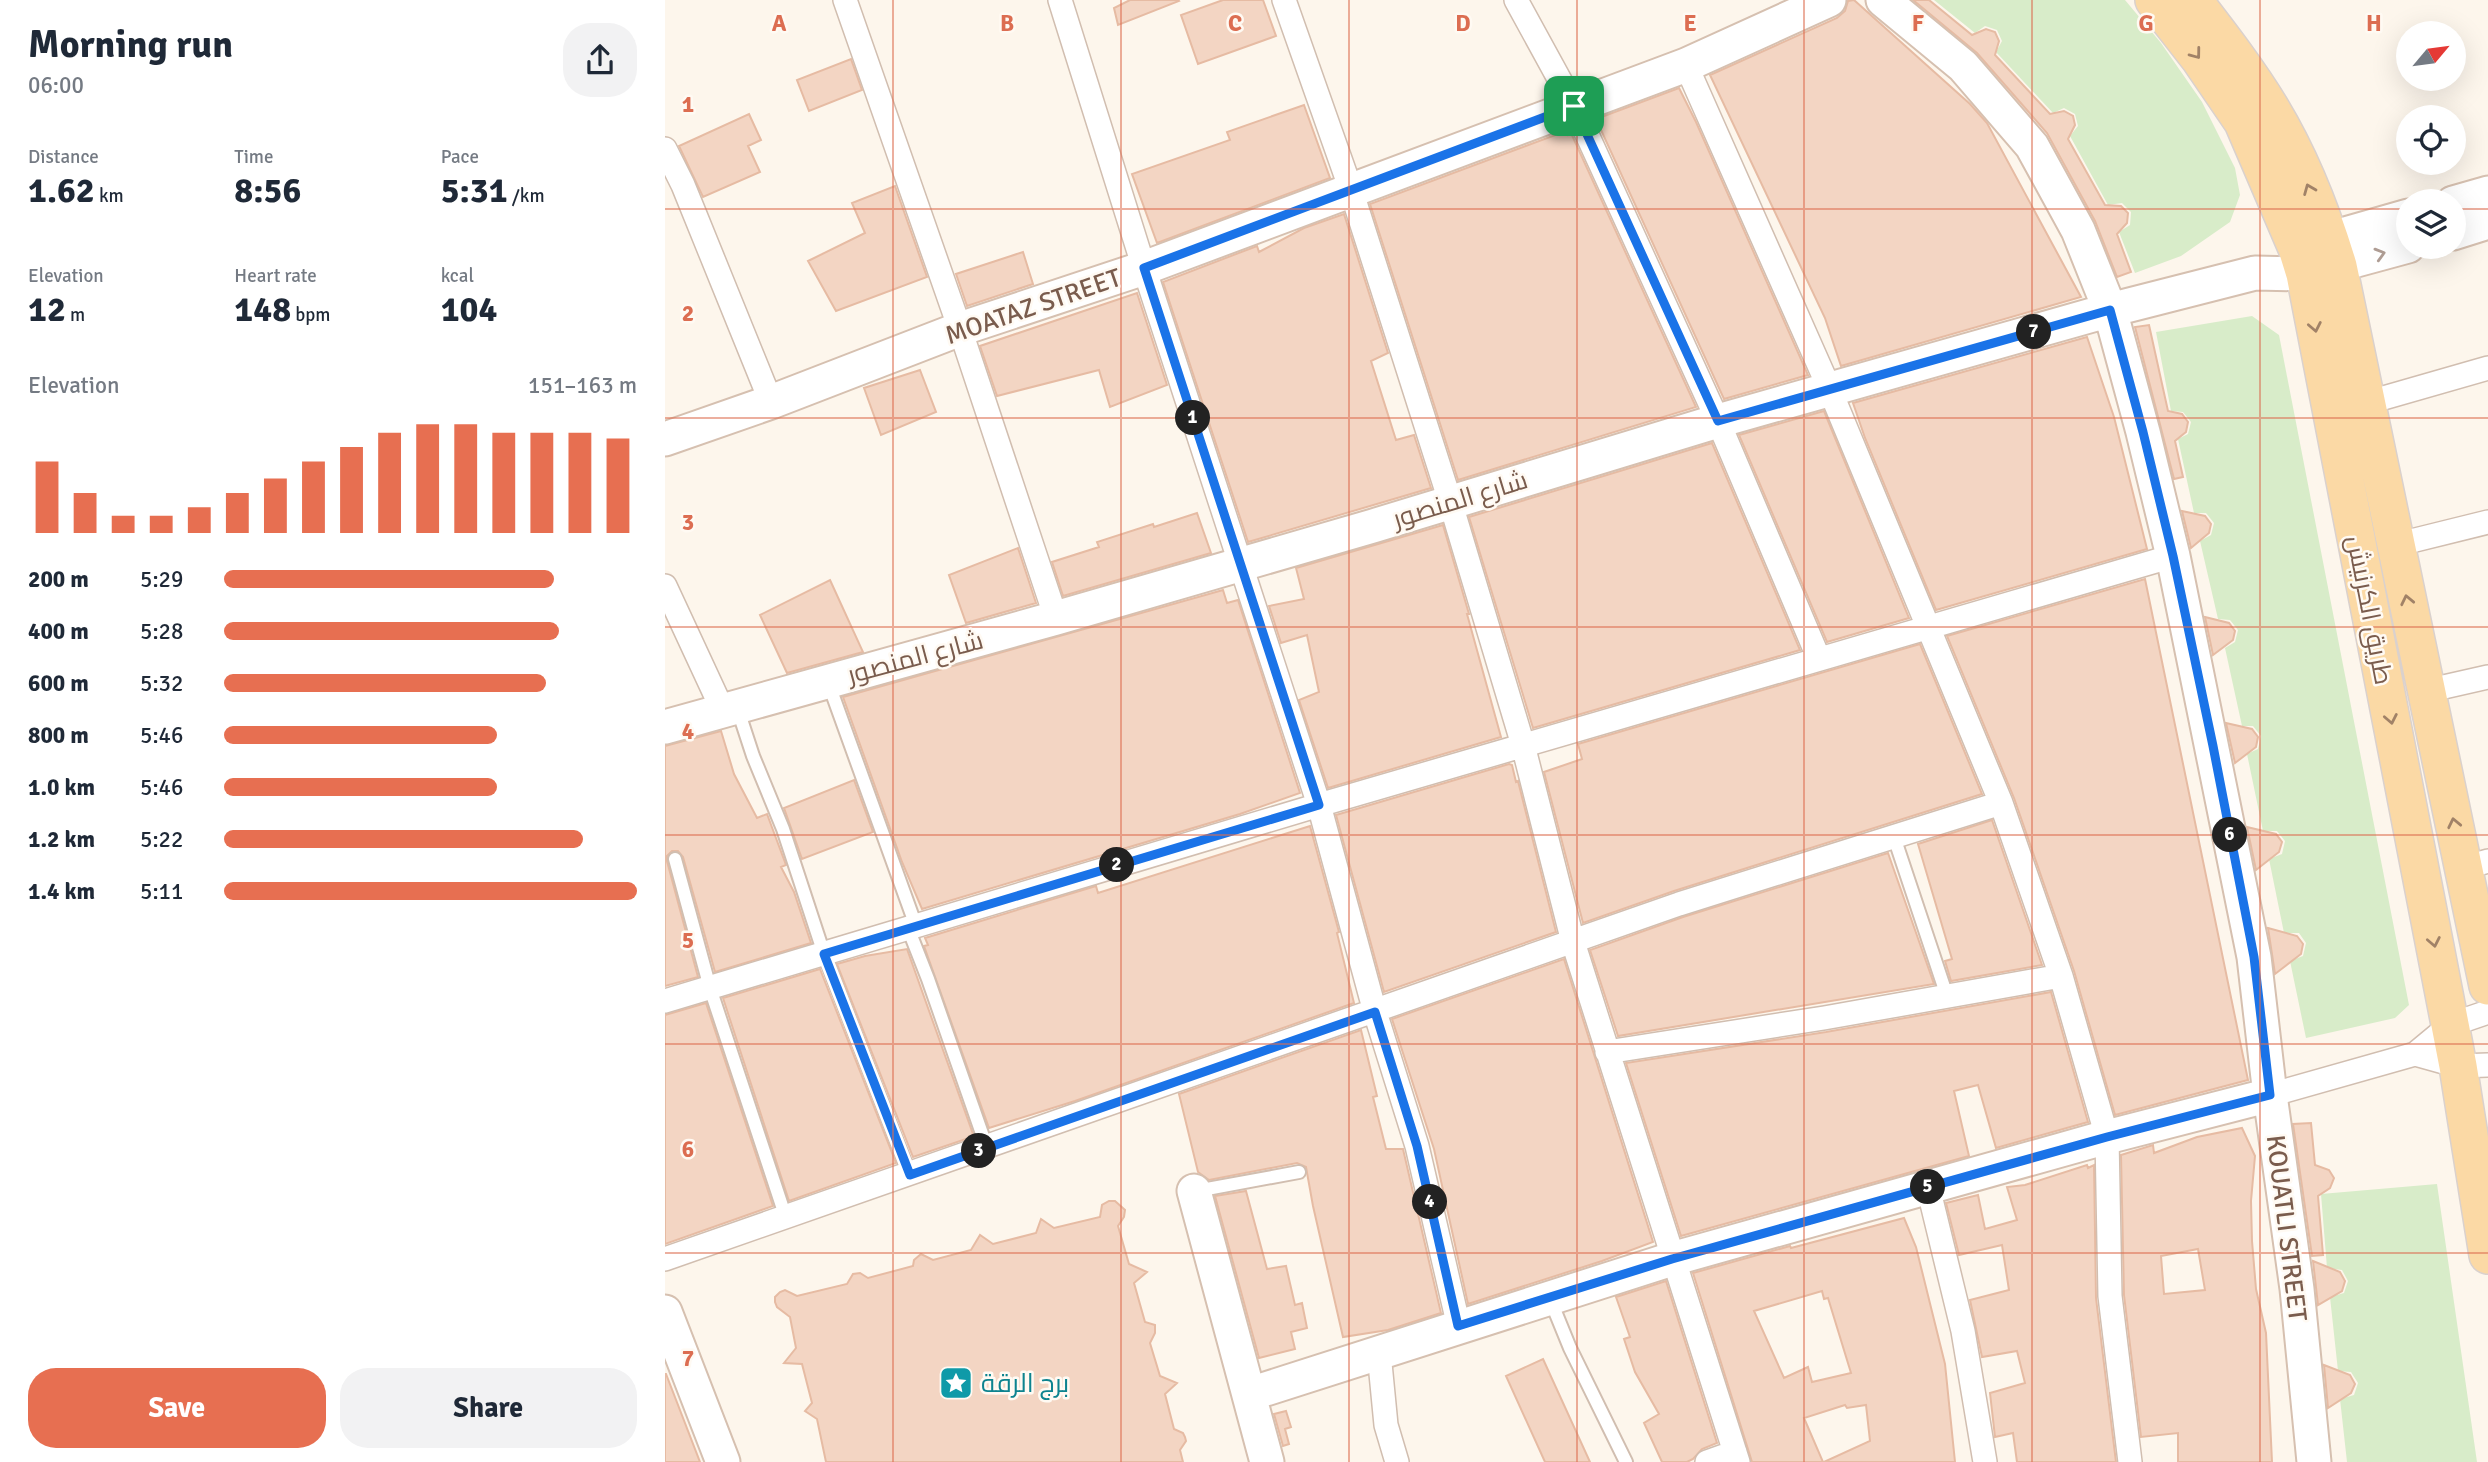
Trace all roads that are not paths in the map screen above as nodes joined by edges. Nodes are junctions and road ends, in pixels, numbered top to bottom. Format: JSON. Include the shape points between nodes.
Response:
{"nodes":[{"id":1,"x":845,"y":0,"type":"edge"},
{"id":2,"x":1060,"y":0,"type":"edge"},
{"id":3,"x":1284,"y":0,"type":"edge"},
{"id":4,"x":1516,"y":0,"type":"edge"},
{"id":5,"x":1829,"y":0,"type":"edge"},
{"id":6,"x":1883,"y":0,"type":"edge"},
{"id":7,"x":2154,"y":0,"type":"edge"},
{"id":8,"x":2193,"y":0,"type":"edge"},
{"id":9,"x":1686,"y":65,"type":"junction"},
{"id":10,"x":1574,"y":106,"type":"junction"},
{"id":11,"x":665,"y":149,"type":"edge"},
{"id":12,"x":1351,"y":190,"type":"junction"},
{"id":13,"x":2488,"y":193,"type":"edge"},
{"id":14,"x":2466,"y":199,"type":"edge"},
{"id":15,"x":2396,"y":221,"type":"edge"},
{"id":16,"x":2488,"y":222,"type":"edge"},
{"id":17,"x":2466,"y":229,"type":"edge"},
{"id":18,"x":2396,"y":247,"type":"edge"},
{"id":19,"x":2317,"y":257,"type":"junction"},
{"id":20,"x":1144,"y":268,"type":"junction"},
{"id":21,"x":2110,"y":310,"type":"junction"},
{"id":22,"x":960,"y":329,"type":"junction"},
{"id":23,"x":2488,"y":368,"type":"edge"},
{"id":24,"x":1830,"y":390,"type":"junction"},
{"id":25,"x":771,"y":402,"type":"junction"},
{"id":26,"x":2366,"y":403,"type":"junction"},
{"id":27,"x":1718,"y":421,"type":"junction"},
{"id":28,"x":665,"y":439,"type":"edge"},
{"id":29,"x":1450,"y":501,"type":"junction"},
{"id":30,"x":2488,"y":522,"type":"edge"},
{"id":31,"x":2396,"y":545,"type":"junction"},
{"id":32,"x":2173,"y":556,"type":"junction"},
{"id":33,"x":1240,"y":564,"type":"junction"},
{"id":34,"x":665,"y":586,"type":"edge"},
{"id":35,"x":1056,"y":618,"type":"junction"},
{"id":36,"x":1928,"y":627,"type":"junction"},
{"id":37,"x":1819,"y":659,"type":"junction"},
{"id":38,"x":2488,"y":677,"type":"edge"},
{"id":39,"x":828,"y":681,"type":"junction"},
{"id":40,"x":2426,"y":691,"type":"junction"},
{"id":41,"x":730,"y":709,"type":"junction"},
{"id":42,"x":665,"y":727,"type":"edge"},
{"id":43,"x":1523,"y":745,"type":"junction"},
{"id":44,"x":2001,"y":803,"type":"junction"},
{"id":45,"x":1319,"y":805,"type":"junction"},
{"id":46,"x":1894,"y":837,"type":"junction"},
{"id":47,"x":675,"y":859,"type":"dead end"},
{"id":48,"x":2476,"y":864,"type":"edge"},
{"id":49,"x":912,"y":927,"type":"junction"},
{"id":50,"x":1573,"y":942,"type":"junction"},
{"id":51,"x":824,"y":954,"type":"junction"},
{"id":52,"x":2061,"y":976,"type":"junction"},
{"id":53,"x":2488,"y":986,"type":"edge"},
{"id":54,"x":710,"y":988,"type":"junction"},
{"id":55,"x":1947,"y":996,"type":"junction"},
{"id":56,"x":665,"y":1001,"type":"edge"},
{"id":57,"x":1375,"y":1012,"type":"junction"},
{"id":58,"x":2488,"y":1012,"type":"edge"},
{"id":59,"x":2450,"y":1026,"type":"junction"},
{"id":60,"x":1608,"y":1052,"type":"junction"},
{"id":61,"x":2415,"y":1054,"type":"junction"},
{"id":62,"x":2473,"y":1065,"type":"edge"},
{"id":63,"x":2270,"y":1095,"type":"junction"},
{"id":64,"x":2107,"y":1137,"type":"junction"},
{"id":65,"x":987,"y":1148,"type":"junction"},
{"id":66,"x":1299,"y":1172,"type":"dead end"},
{"id":67,"x":910,"y":1175,"type":"junction"},
{"id":68,"x":1928,"y":1187,"type":"junction"},
{"id":69,"x":1194,"y":1191,"type":"joint"},
{"id":70,"x":786,"y":1218,"type":"junction"},
{"id":71,"x":2488,"y":1255,"type":"edge"},
{"id":72,"x":665,"y":1259,"type":"edge"},
{"id":73,"x":1672,"y":1259,"type":"junction"},
{"id":74,"x":1550,"y":1298,"type":"junction"},
{"id":75,"x":665,"y":1312,"type":"edge"},
{"id":76,"x":1458,"y":1326,"type":"junction"},
{"id":77,"x":1379,"y":1353,"type":"junction"},
{"id":78,"x":1250,"y":1394,"type":"junction"},
{"id":79,"x":1737,"y":1457,"type":"edge"},
{"id":80,"x":723,"y":1462,"type":"edge"},
{"id":81,"x":1267,"y":1462,"type":"edge"},
{"id":82,"x":1397,"y":1462,"type":"edge"},
{"id":83,"x":1626,"y":1462,"type":"edge"},
{"id":84,"x":1707,"y":1462,"type":"edge"},
{"id":85,"x":1985,"y":1462,"type":"edge"},
{"id":86,"x":2130,"y":1462,"type":"edge"},
{"id":87,"x":2314,"y":1462,"type":"edge"}],
"edges":[{"from":1,"to":22,"type":"street"},
{"from":2,"to":20,"type":"street"},
{"from":3,"to":12,"type":"street"},
{"from":4,"to":10,"type":"street"},
{"from":5,"to":9,"type":"street","name":"MOATAZ STREET"},
{"from":6,"to":21,"type":"street","name":"KOUATLI STREET","via":[[1963,66],[2032,146],[2078,230]]},
{"from":7,"to":19,"type":"main road","name":"طريق الكرنيش","one_way":true,"via":[[2243,122]]},
{"from":19,"to":8,"type":"main road","name":"طريق الكرنيش","one_way":true,"via":[[2304,174],[2271,110]]},
{"from":9,"to":10,"type":"street","name":"MOATAZ STREET"},
{"from":9,"to":24,"type":"street"},
{"from":10,"to":12,"type":"street","name":"MOATAZ STREET"},
{"from":10,"to":27,"type":"street"},
{"from":11,"to":25,"type":"street"},
{"from":12,"to":20,"type":"street","name":"MOATAZ STREET"},
{"from":12,"to":29,"type":"street"},
{"from":13,"to":14,"type":"street"},
{"from":15,"to":19,"type":"street","name":"شارع المنصور"},
{"from":16,"to":17,"type":"street"},
{"from":19,"to":18,"type":"street","name":"شارع المنصور","one_way":true},
{"from":19,"to":21,"type":"street","name":"شارع المنصور"},
{"from":19,"to":26,"type":"main road","name":"طريق الكرنيش"},
{"from":19,"to":59,"type":"main road","name":"طريق الكرنيش","one_way":true},
{"from":20,"to":22,"type":"street","name":"MOATAZ STREET"},
{"from":20,"to":33,"type":"street"},
{"from":21,"to":24,"type":"street","name":"شارع المنصور"},
{"from":21,"to":32,"type":"street","name":"KOUATLI STREET"},
{"from":22,"to":25,"type":"street","name":"MOATAZ STREET"},
{"from":22,"to":35,"type":"street"},
{"from":23,"to":26,"type":"street"},
{"from":24,"to":27,"type":"street","name":"شارع المنصور"},
{"from":24,"to":36,"type":"street"},
{"from":25,"to":28,"type":"street","name":"MOATAZ STREET"},
{"from":26,"to":31,"type":"main road","name":"طريق الكرنيش"},
{"from":27,"to":29,"type":"street","name":"شارع المنصور"},
{"from":27,"to":37,"type":"street"},
{"from":29,"to":33,"type":"street","name":"شارع المنصور"},
{"from":29,"to":43,"type":"street"},
{"from":30,"to":31,"type":"street"},
{"from":40,"to":31,"type":"main road","name":"طريق الكرنيش","one_way":true},
{"from":32,"to":36,"type":"street"},
{"from":32,"to":63,"type":"street","name":"KOUATLI STREET","via":[[2254,957]]},
{"from":33,"to":35,"type":"street","name":"شارع المنصور"},
{"from":33,"to":45,"type":"street"},
{"from":34,"to":41,"type":"street"},
{"from":35,"to":39,"type":"street","name":"شارع المنصور"},
{"from":36,"to":37,"type":"street"},
{"from":36,"to":44,"type":"street"},
{"from":37,"to":43,"type":"street"},
{"from":38,"to":40,"type":"street"},
{"from":39,"to":41,"type":"street","name":"شارع المنصور"},
{"from":39,"to":49,"type":"lane"},
{"from":48,"to":40,"type":"main road","name":"طريق الكرنيش","one_way":true},
{"from":41,"to":42,"type":"street","name":"شارع المنصور"},
{"from":41,"to":51,"type":"lane","via":[[783,829]]},
{"from":43,"to":45,"type":"street"},
{"from":43,"to":50,"type":"street"},
{"from":44,"to":46,"type":"street"},
{"from":44,"to":52,"type":"street"},
{"from":45,"to":49,"type":"street"},
{"from":45,"to":57,"type":"street"},
{"from":46,"to":50,"type":"street"},
{"from":46,"to":55,"type":"lane"},
{"from":47,"to":54,"type":"lane"},
{"from":48,"to":53,"type":"main road","name":"طريق الكرنيش"},
{"from":49,"to":51,"type":"street"},
{"from":49,"to":65,"type":"lane"},
{"from":50,"to":57,"type":"street"},
{"from":50,"to":60,"type":"street"},
{"from":51,"to":54,"type":"street"},
{"from":51,"to":67,"type":"lane"},
{"from":52,"to":55,"type":"street"},
{"from":52,"to":64,"type":"street"},
{"from":54,"to":56,"type":"street"},
{"from":54,"to":70,"type":"lane"},
{"from":55,"to":60,"type":"street"},
{"from":57,"to":65,"type":"street"},
{"from":57,"to":76,"type":"street","via":[[1417,1146]]},
{"from":58,"to":59,"type":"street"},
{"from":59,"to":61,"type":"street"},
{"from":59,"to":62,"type":"main road","name":"طريق الكرنيش"},
{"from":60,"to":73,"type":"street"},
{"from":61,"to":62,"type":"street"},
{"from":61,"to":63,"type":"street"},
{"from":62,"to":71,"type":"main road","name":"طريق الكرنيش"},
{"from":63,"to":64,"type":"street"},
{"from":63,"to":87,"type":"street","name":"KOUATLI STREET","via":[[2297,1289]]},
{"from":64,"to":68,"type":"street"},
{"from":64,"to":86,"type":"street","via":[[2110,1296]]},
{"from":65,"to":67,"type":"street"},
{"from":66,"to":69,"type":"lane"},
{"from":67,"to":70,"type":"street"},
{"from":68,"to":73,"type":"street"},
{"from":68,"to":85,"type":"street","via":[[1963,1331]]},
{"from":69,"to":78,"type":"street"},
{"from":70,"to":72,"type":"street"},
{"from":73,"to":74,"type":"street"},
{"from":73,"to":79,"type":"street"},
{"from":74,"to":76,"type":"street"},
{"from":74,"to":83,"type":"lane"},
{"from":75,"to":80,"type":"street"},
{"from":76,"to":77,"type":"street"},
{"from":77,"to":78,"type":"street"},
{"from":77,"to":82,"type":"street","via":[[1386,1425]]},
{"from":78,"to":81,"type":"street"},
{"from":79,"to":84,"type":"street"}]}
